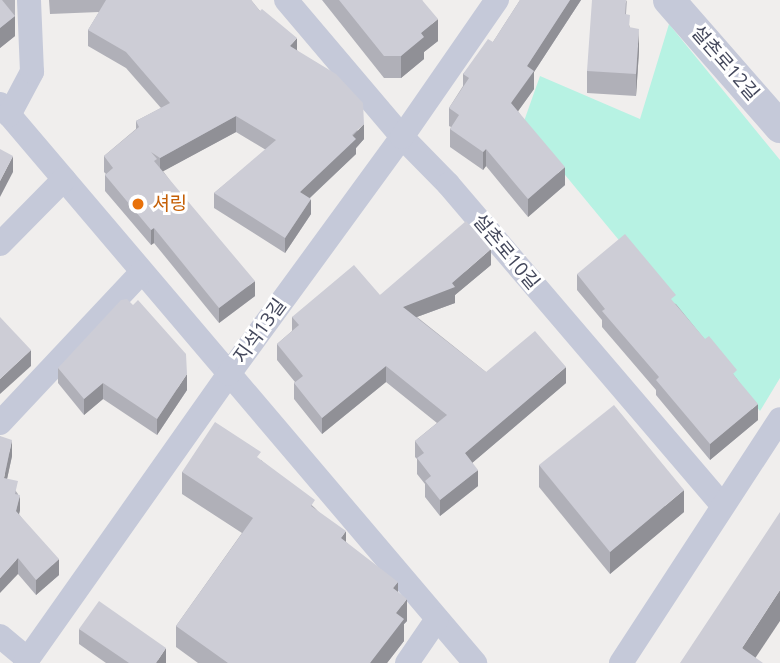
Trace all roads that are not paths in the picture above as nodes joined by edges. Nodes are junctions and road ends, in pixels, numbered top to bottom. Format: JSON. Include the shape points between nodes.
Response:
{"nodes":[{"id":1,"x":29,"y":0,"type":"edge"},
{"id":2,"x":286,"y":0,"type":"edge"},
{"id":3,"x":496,"y":0,"type":"edge"},
{"id":4,"x":669,"y":0,"type":"edge"},
{"id":5,"x":5,"y":110,"type":"edge"},
{"id":6,"x":780,"y":127,"type":"edge"},
{"id":7,"x":402,"y":137,"type":"junction"},
{"id":8,"x":64,"y":179,"type":"junction"},
{"id":9,"x":0,"y":244,"type":"edge"},
{"id":10,"x":142,"y":272,"type":"junction"},
{"id":11,"x":229,"y":374,"type":"junction"},
{"id":12,"x":780,"y":419,"type":"edge"},
{"id":13,"x":0,"y":423,"type":"edge"},
{"id":14,"x":723,"y":506,"type":"junction"},
{"id":15,"x":437,"y":619,"type":"junction"},
{"id":16,"x":0,"y":636,"type":"edge"},
{"id":17,"x":26,"y":661,"type":"edge"},
{"id":18,"x":407,"y":663,"type":"edge"},
{"id":19,"x":475,"y":663,"type":"edge"},
{"id":20,"x":621,"y":663,"type":"edge"}],
"edges":[{"from":1,"to":5,"type":"street","via":[[32,72]]},
{"from":2,"to":7,"type":"street","name":"설촌로10길"},
{"from":3,"to":7,"type":"street","name":"지석13길"},
{"from":4,"to":6,"type":"street","name":"설촌로12길"},
{"from":5,"to":8,"type":"street"},
{"from":7,"to":11,"type":"street","name":"지석13길"},
{"from":7,"to":14,"type":"street","name":"설촌로10길","via":[[448,184]]},
{"from":8,"to":9,"type":"street"},
{"from":8,"to":10,"type":"street"},
{"from":10,"to":11,"type":"street"},
{"from":10,"to":13,"type":"street"},
{"from":11,"to":15,"type":"street"},
{"from":11,"to":17,"type":"street","name":"지석13길"},
{"from":12,"to":14,"type":"street"},
{"from":14,"to":20,"type":"street"},
{"from":15,"to":18,"type":"street"},
{"from":15,"to":19,"type":"street"},
{"from":16,"to":17,"type":"street"}]}
